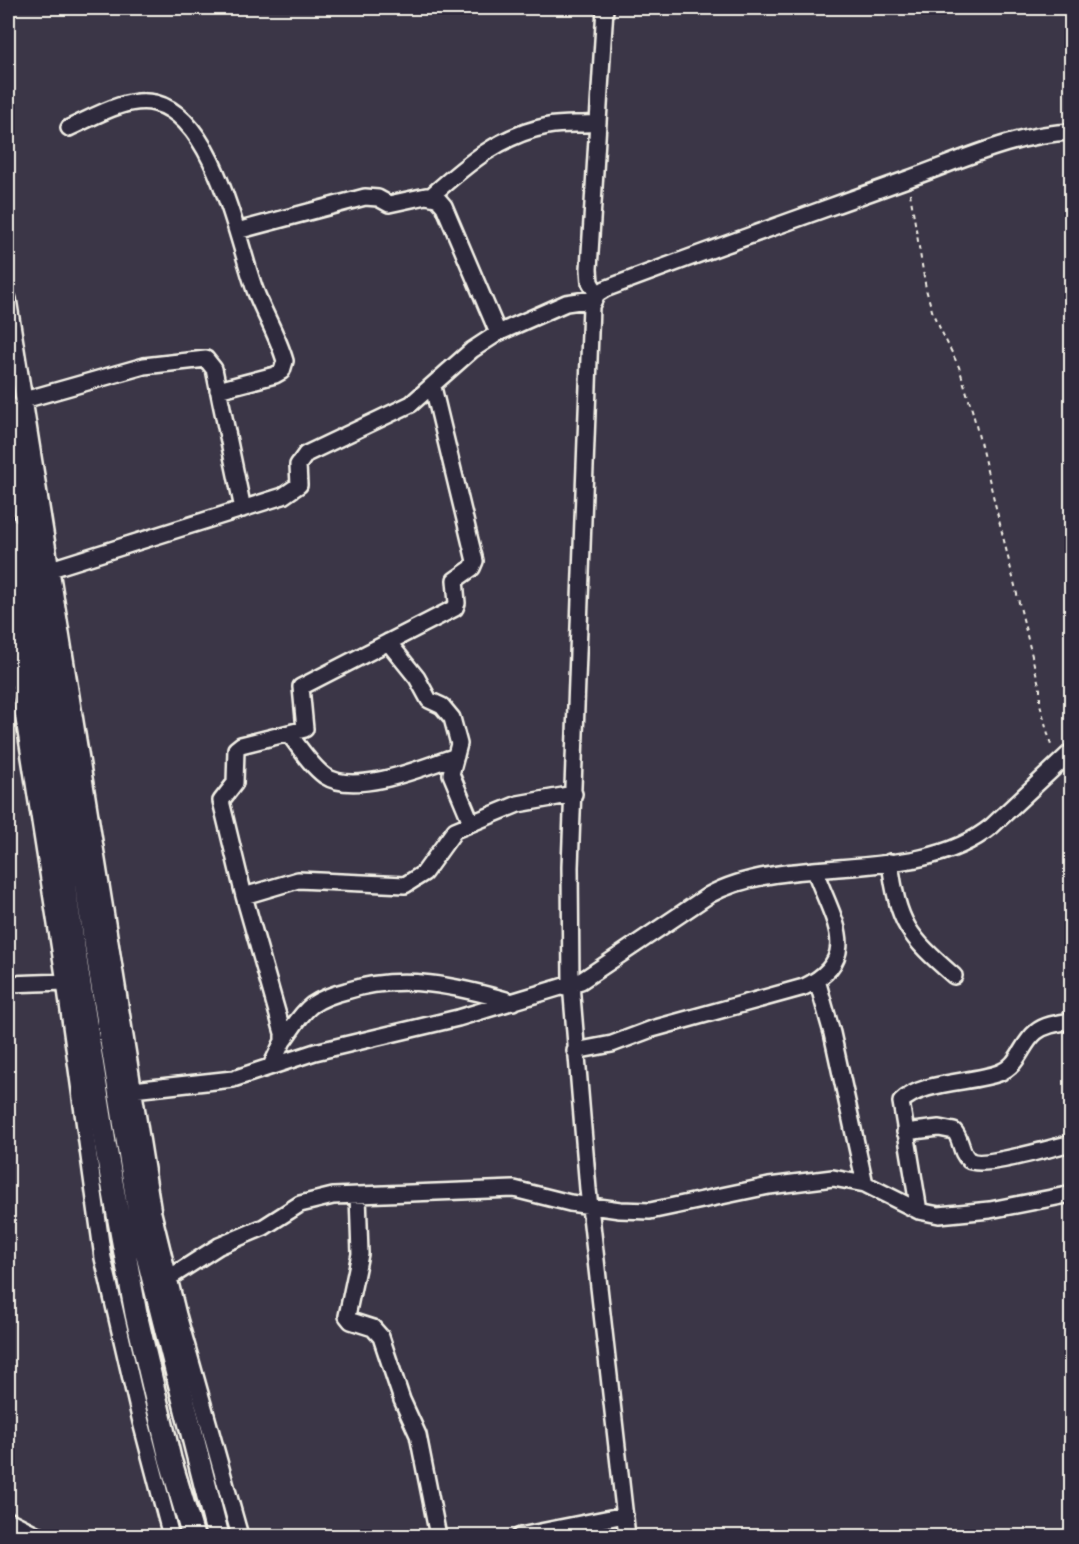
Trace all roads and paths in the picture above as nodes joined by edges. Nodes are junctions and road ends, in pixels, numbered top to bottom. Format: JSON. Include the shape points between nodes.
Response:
{"nodes":[{"id":1,"x":605,"y":8,"type":"edge"},
{"id":2,"x":590,"y":123,"type":"junction"},
{"id":3,"x":69,"y":128,"type":"dead end"},
{"id":4,"x":1071,"y":132,"type":"edge"},
{"id":5,"x":907,"y":179,"type":"junction"},
{"id":6,"x":431,"y":196,"type":"junction"},
{"id":7,"x":237,"y":231,"type":"junction"},
{"id":8,"x":587,"y":298,"type":"junction"},
{"id":9,"x":8,"y":299,"type":"edge"},
{"id":10,"x":498,"y":333,"type":"junction"},
{"id":11,"x":433,"y":387,"type":"junction"},
{"id":12,"x":218,"y":390,"type":"junction"},
{"id":13,"x":16,"y":404,"type":"edge"},
{"id":14,"x":243,"y":509,"type":"junction"},
{"id":15,"x":8,"y":528,"type":"edge"},
{"id":16,"x":51,"y":570,"type":"junction"},
{"id":17,"x":8,"y":616,"type":"edge"},
{"id":18,"x":388,"y":642,"type":"junction"},
{"id":19,"x":12,"y":667,"type":"edge"},
{"id":20,"x":289,"y":734,"type":"junction"},
{"id":21,"x":1071,"y":751,"type":"edge"},
{"id":22,"x":456,"y":756,"type":"junction"},
{"id":23,"x":1056,"y":764,"type":"junction"},
{"id":24,"x":571,"y":794,"type":"junction"},
{"id":25,"x":471,"y":822,"type":"junction"},
{"id":26,"x":890,"y":862,"type":"junction"},
{"id":27,"x":814,"y":871,"type":"junction"},
{"id":28,"x":244,"y":896,"type":"junction"},
{"id":29,"x":954,"y":976,"type":"dead end"},
{"id":30,"x":817,"y":980,"type":"junction"},
{"id":31,"x":65,"y":982,"type":"junction"},
{"id":32,"x":8,"y":984,"type":"edge"},
{"id":33,"x":562,"y":987,"type":"junction"},
{"id":34,"x":513,"y":1002,"type":"junction"},
{"id":35,"x":1071,"y":1021,"type":"edge"},
{"id":36,"x":283,"y":1041,"type":"junction"},
{"id":37,"x":575,"y":1051,"type":"junction"},
{"id":38,"x":271,"y":1066,"type":"junction"},
{"id":39,"x":133,"y":1090,"type":"junction"},
{"id":40,"x":905,"y":1132,"type":"junction"},
{"id":41,"x":1071,"y":1143,"type":"edge"},
{"id":42,"x":865,"y":1184,"type":"junction"},
{"id":43,"x":1071,"y":1194,"type":"edge"},
{"id":44,"x":358,"y":1195,"type":"junction"},
{"id":45,"x":588,"y":1205,"type":"junction"},
{"id":46,"x":919,"y":1211,"type":"junction"},
{"id":47,"x":169,"y":1278,"type":"junction"},
{"id":48,"x":618,"y":1516,"type":"junction"},
{"id":49,"x":8,"y":1520,"type":"edge"},
{"id":50,"x":40,"y":1536,"type":"edge"},
{"id":51,"x":171,"y":1536,"type":"edge"},
{"id":52,"x":193,"y":1536,"type":"edge"},
{"id":53,"x":218,"y":1536,"type":"edge"},
{"id":54,"x":240,"y":1536,"type":"edge"},
{"id":55,"x":438,"y":1536,"type":"edge"},
{"id":56,"x":520,"y":1536,"type":"edge"},
{"id":57,"x":627,"y":1536,"type":"edge"}],
"edges":[{"from":1,"to":2,"type":"street"},
{"from":2,"to":6,"type":"street","via":[[537,129],[507,139],[467,164]]},
{"from":2,"to":8,"type":"street"},
{"from":3,"to":7,"type":"street","via":[[135,102],[167,107],[194,132],[212,162]]},
{"from":4,"to":5,"type":"street","via":[[994,147]]},
{"from":5,"to":8,"type":"street","via":[[747,234]]},
{"from":5,"to":23,"type":"path","via":[[926,289],[933,314],[959,367],[973,413]]},
{"from":6,"to":7,"type":"street","via":[[398,204],[365,197]]},
{"from":6,"to":10,"type":"street","via":[[444,206]]},
{"from":7,"to":12,"type":"street","via":[[285,367],[275,375]]},
{"from":8,"to":10,"type":"street"},
{"from":8,"to":24,"type":"street","via":[[590,312]]},
{"from":9,"to":13,"type":"street"},
{"from":10,"to":11,"type":"street","via":[[472,350]]},
{"from":11,"to":14,"type":"street","via":[[405,407],[306,454],[298,465],[296,488]]},
{"from":11,"to":18,"type":"street","via":[[475,561],[472,568],[455,580],[455,608]]},
{"from":12,"to":13,"type":"street","via":[[211,362],[199,358],[144,366]]},
{"from":12,"to":14,"type":"street"},
{"from":13,"to":16,"type":"street"},
{"from":13,"to":53,"type":"highway","via":[[144,1244]]},
{"from":14,"to":16,"type":"street"},
{"from":15,"to":52,"type":"highway","via":[[105,1143],[136,1314],[170,1459]]},
{"from":16,"to":39,"type":"street"},
{"from":17,"to":19,"type":"street"},
{"from":18,"to":20,"type":"street","via":[[301,687],[306,725],[301,732]]},
{"from":18,"to":22,"type":"street","via":[[429,700],[448,710],[458,738]]},
{"from":19,"to":31,"type":"street"},
{"from":20,"to":22,"type":"street","via":[[320,772],[336,781],[367,782]]},
{"from":20,"to":28,"type":"street","via":[[236,749],[235,783],[221,801]]},
{"from":21,"to":23,"type":"street"},
{"from":22,"to":25,"type":"street","via":[[451,774]]},
{"from":23,"to":26,"type":"street","via":[[972,841],[954,849]]},
{"from":24,"to":25,"type":"street","via":[[518,804]]},
{"from":24,"to":33,"type":"street","via":[[569,904]]},
{"from":25,"to":28,"type":"street","via":[[455,830],[424,873],[405,885],[298,880]]},
{"from":26,"to":27,"type":"street"},
{"from":26,"to":29,"type":"street","via":[[897,904],[913,939]]},
{"from":27,"to":30,"type":"street","via":[[841,950],[837,960]]},
{"from":27,"to":33,"type":"street","via":[[718,890],[590,977]]},
{"from":28,"to":36,"type":"street"},
{"from":30,"to":37,"type":"street","via":[[612,1044]]},
{"from":30,"to":42,"type":"street"},
{"from":31,"to":32,"type":"street"},
{"from":31,"to":51,"type":"street","via":[[103,1258]]},
{"from":33,"to":34,"type":"street"},
{"from":33,"to":37,"type":"street"},
{"from":34,"to":36,"type":"street","via":[[444,986],[403,980],[378,982],[338,993],[311,1006]]},
{"from":34,"to":38,"type":"street"},
{"from":35,"to":40,"type":"street","via":[[1037,1030],[1019,1057],[1001,1072],[907,1096],[901,1102]]},
{"from":36,"to":38,"type":"street"},
{"from":37,"to":45,"type":"street"},
{"from":38,"to":39,"type":"street","via":[[215,1082]]},
{"from":39,"to":47,"type":"street","via":[[153,1213]]},
{"from":40,"to":41,"type":"street","via":[[939,1128],[954,1131],[967,1159],[974,1162]]},
{"from":40,"to":46,"type":"street"},
{"from":42,"to":45,"type":"street","via":[[833,1178],[799,1181],[650,1211]]},
{"from":42,"to":46,"type":"street"},
{"from":43,"to":46,"type":"street","via":[[951,1215]]},
{"from":44,"to":45,"type":"street","via":[[514,1189]]},
{"from":44,"to":47,"type":"street","via":[[309,1201],[264,1227],[219,1246]]},
{"from":44,"to":55,"type":"street","via":[[360,1254],[347,1316],[373,1328],[381,1337],[418,1435]]},
{"from":45,"to":48,"type":"street"},
{"from":47,"to":54,"type":"street"},
{"from":48,"to":56,"type":"street"},
{"from":48,"to":57,"type":"street"},
{"from":49,"to":50,"type":"street"}]}
